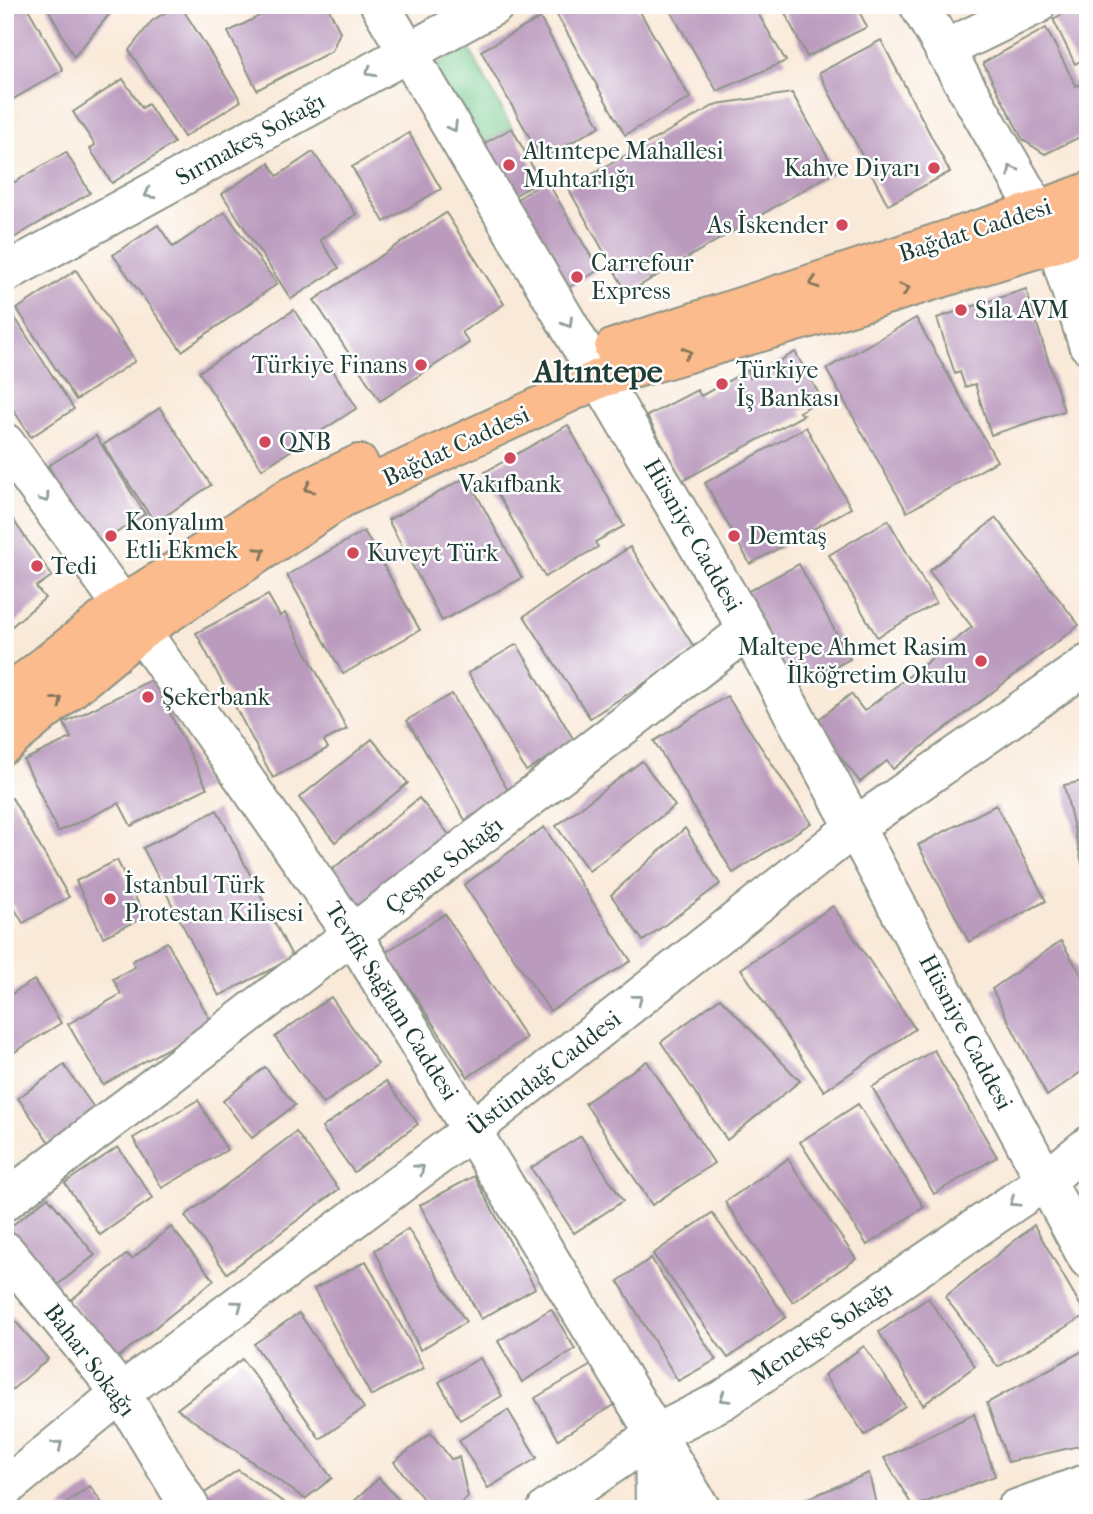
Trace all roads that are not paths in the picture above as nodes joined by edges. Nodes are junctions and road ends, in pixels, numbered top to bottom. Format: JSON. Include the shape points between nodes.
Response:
{"nodes":[{"id":1,"x":380,"y":5,"type":"edge"},
{"id":2,"x":495,"y":5,"type":"edge"},
{"id":3,"x":919,"y":5,"type":"edge"},
{"id":4,"x":1036,"y":5,"type":"edge"},
{"id":5,"x":944,"y":50,"type":"junction"},
{"id":6,"x":408,"y":51,"type":"junction"},
{"id":7,"x":1088,"y":192,"type":"edge"},
{"id":8,"x":1060,"y":228,"type":"edge"},
{"id":9,"x":5,"y":273,"type":"edge"},
{"id":10,"x":1088,"y":344,"type":"edge"},
{"id":11,"x":595,"y":368,"type":"junction"},
{"id":12,"x":5,"y":443,"type":"edge"},
{"id":13,"x":132,"y":618,"type":"junction"},
{"id":14,"x":748,"y":630,"type":"junction"},
{"id":15,"x":1088,"y":664,"type":"edge"},
{"id":16,"x":5,"y":697,"type":"edge"},
{"id":17,"x":5,"y":744,"type":"edge"},
{"id":18,"x":856,"y":826,"type":"junction"},
{"id":19,"x":354,"y":934,"type":"junction"},
{"id":20,"x":472,"y":1130,"type":"junction"},
{"id":21,"x":1088,"y":1146,"type":"edge"},
{"id":22,"x":1045,"y":1181,"type":"junction"},
{"id":23,"x":5,"y":1200,"type":"edge"},
{"id":24,"x":5,"y":1251,"type":"edge"},
{"id":25,"x":1088,"y":1259,"type":"edge"},
{"id":26,"x":121,"y":1393,"type":"junction"},
{"id":27,"x":654,"y":1435,"type":"junction"},
{"id":28,"x":1088,"y":1483,"type":"edge"},
{"id":29,"x":5,"y":1488,"type":"edge"},
{"id":30,"x":191,"y":1509,"type":"edge"},
{"id":31,"x":547,"y":1509,"type":"edge"},
{"id":32,"x":655,"y":1509,"type":"edge"},
{"id":33,"x":701,"y":1509,"type":"edge"},
{"id":34,"x":1016,"y":1509,"type":"edge"}],
"edges":[{"from":1,"to":6,"type":"street","name":"Hüsniye Caddesi"},
{"from":2,"to":6,"type":"street","name":"Sırmakeş Sokağı"},
{"from":3,"to":5,"type":"street"},
{"from":4,"to":5,"type":"street"},
{"from":8,"to":5,"type":"street","one_way":true},
{"from":6,"to":9,"type":"street","name":"Sırmakeş Sokağı","one_way":true},
{"from":6,"to":11,"type":"street","name":"Hüsniye Caddesi","one_way":true},
{"from":7,"to":8,"type":"main road","name":"Bağdat Caddesi"},
{"from":8,"to":10,"type":"street"},
{"from":8,"to":11,"type":"main road","name":"Bağdat Caddesi"},
{"from":11,"to":13,"type":"main road","name":"Bağdat Caddesi","via":[[293,495]]},
{"from":11,"to":14,"type":"street","name":"Hüsniye Caddesi"},
{"from":12,"to":13,"type":"street","name":"Tevfik Sağlam Caddesi","one_way":true},
{"from":13,"to":16,"type":"main road","name":"Bağdat Caddesi"},
{"from":17,"to":13,"type":"main road","name":"Bağdat Caddesi","one_way":true},
{"from":13,"to":19,"type":"street","name":"Tevfik Sağlam Caddesi"},
{"from":14,"to":18,"type":"street","name":"Hüsniye Caddesi"},
{"from":14,"to":19,"type":"street","name":"Çeşme Sokağı"},
{"from":15,"to":18,"type":"street","name":"Üstündağ Caddesi"},
{"from":20,"to":18,"type":"street","name":"Üstündağ Caddesi","one_way":true},
{"from":18,"to":22,"type":"street","name":"Hüsniye Caddesi"},
{"from":19,"to":20,"type":"street","name":"Tevfik Sağlam Caddesi"},
{"from":19,"to":23,"type":"street","name":"Çeşme Sokağı"},
{"from":26,"to":20,"type":"street","name":"Üstündağ Caddesi","one_way":true},
{"from":20,"to":27,"type":"street","name":"Tevfik Sağlam Caddesi"},
{"from":21,"to":22,"type":"street","name":"Menekşe Sokağı"},
{"from":22,"to":25,"type":"street","name":"Hüsniye Caddesi"},
{"from":22,"to":27,"type":"street","name":"Menekşe Sokağı","one_way":true,"via":[[723,1400]]},
{"from":24,"to":26,"type":"street","name":"Bahar Sokağı"},
{"from":29,"to":26,"type":"street","name":"Üstündağ Caddesi","one_way":true},
{"from":26,"to":30,"type":"street","name":"Bahar Sokağı"},
{"from":27,"to":31,"type":"street","name":"Menekşe Sokağı"},
{"from":27,"to":32,"type":"street"},
{"from":27,"to":33,"type":"street","name":"Tevfik Sağlam Caddesi"},
{"from":28,"to":34,"type":"street"}]}
